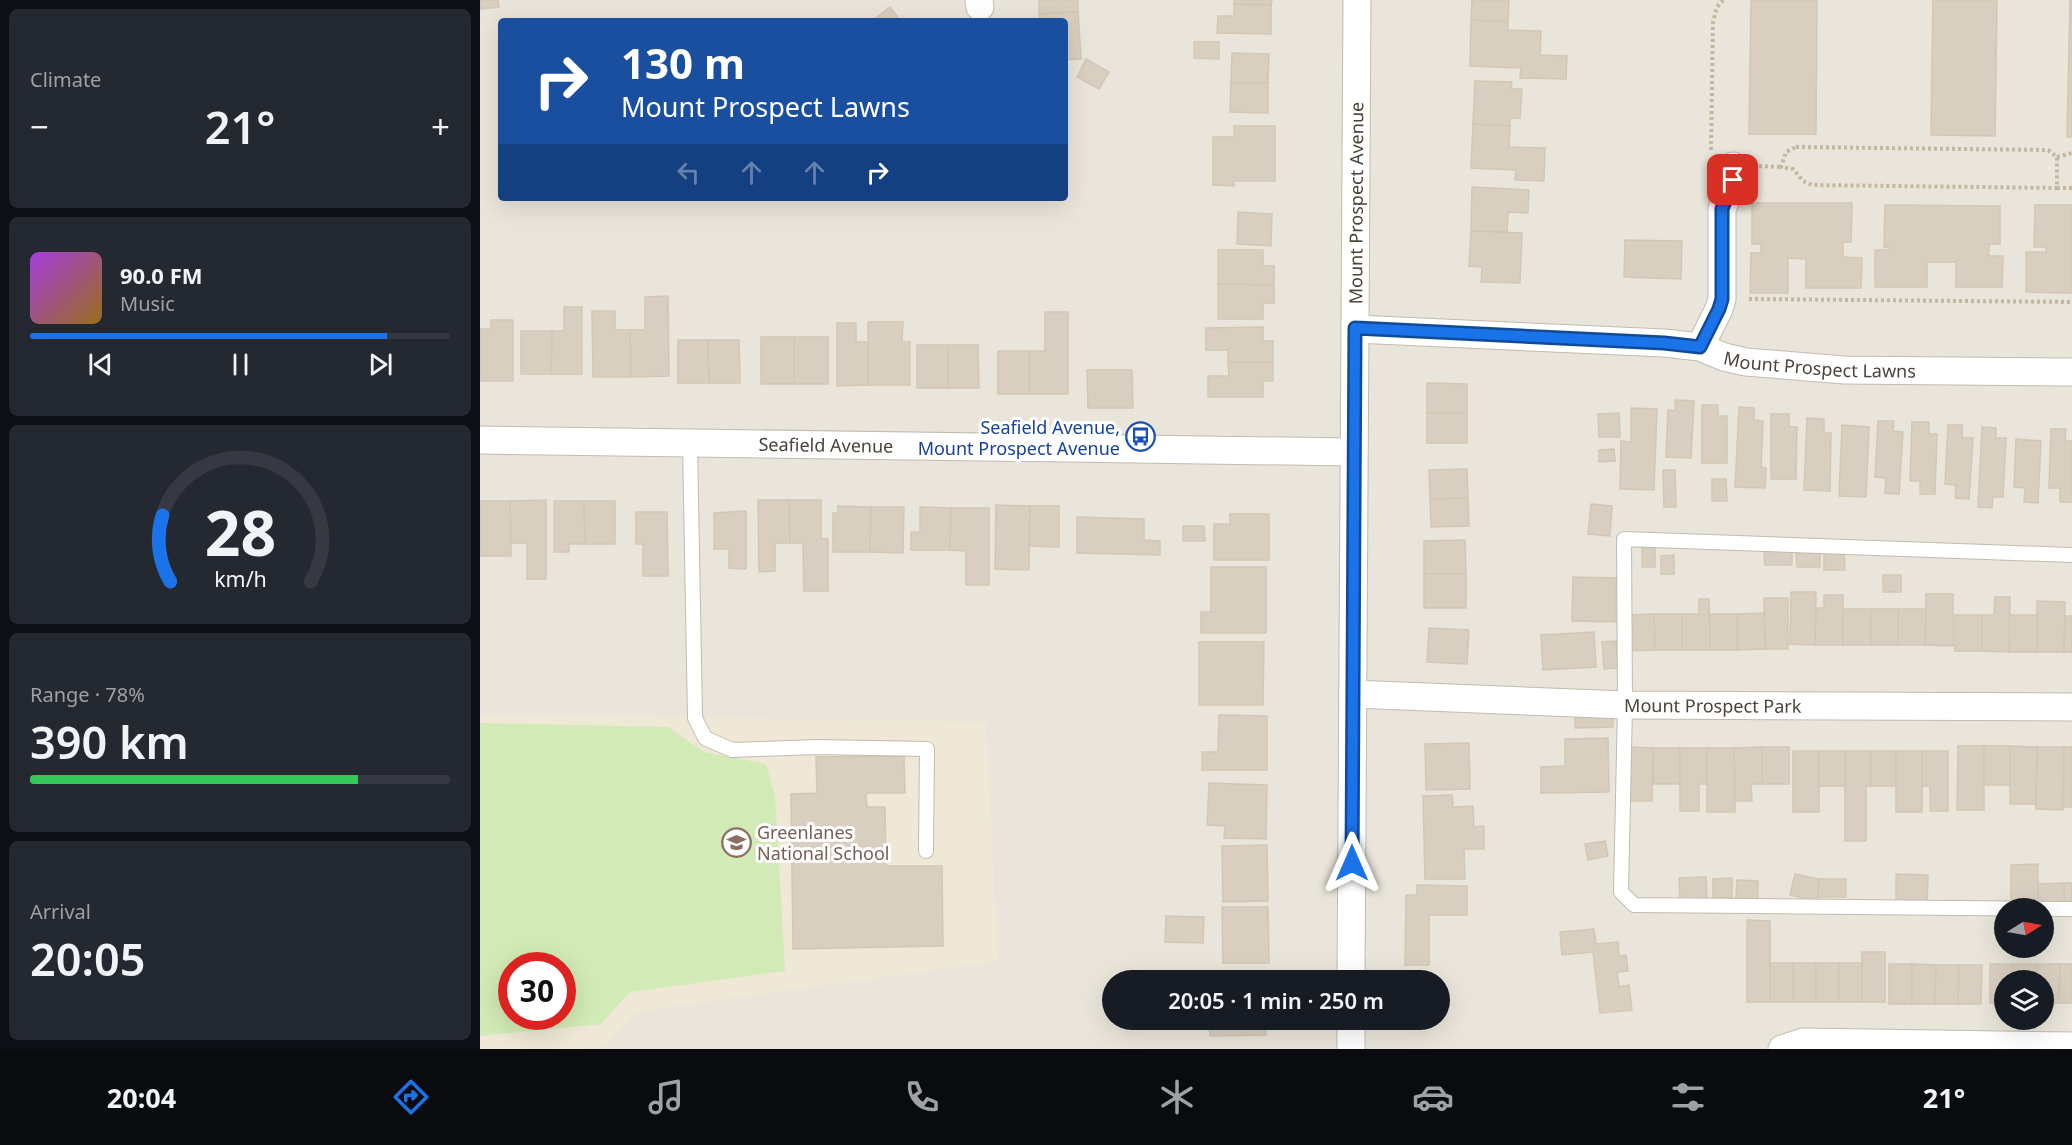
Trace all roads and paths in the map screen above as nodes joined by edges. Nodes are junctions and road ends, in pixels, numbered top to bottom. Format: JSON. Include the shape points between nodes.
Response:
{"nodes":[{"id":1,"x":1357,"y":0,"type":"edge"},
{"id":2,"x":1723,"y":0,"type":"edge"},
{"id":3,"x":2072,"y":153,"type":"edge"},
{"id":4,"x":2057,"y":157,"type":"junction"},
{"id":5,"x":1733,"y":166,"type":"joint"},
{"id":6,"x":2057,"y":188,"type":"junction"},
{"id":7,"x":2072,"y":188,"type":"edge"},
{"id":8,"x":1722,"y":299,"type":"junction"},
{"id":9,"x":2072,"y":302,"type":"edge"},
{"id":10,"x":1355,"y":328,"type":"junction"},
{"id":11,"x":1700,"y":347,"type":"junction"},
{"id":12,"x":2072,"y":372,"type":"edge"},
{"id":13,"x":480,"y":440,"type":"edge"},
{"id":14,"x":690,"y":443,"type":"junction"},
{"id":15,"x":1353,"y":452,"type":"junction"},
{"id":16,"x":2072,"y":555,"type":"edge"},
{"id":17,"x":1353,"y":694,"type":"junction"},
{"id":18,"x":1625,"y":705,"type":"junction"},
{"id":19,"x":2072,"y":707,"type":"edge"},
{"id":20,"x":926,"y":851,"type":"dead end"},
{"id":21,"x":2072,"y":909,"type":"edge"},
{"id":22,"x":1352,"y":970,"type":"edge"},
{"id":23,"x":1351,"y":1030,"type":"edge"},
{"id":24,"x":2072,"y":1046,"type":"edge"},
{"id":25,"x":1351,"y":1049,"type":"edge"},
{"id":26,"x":1782,"y":1049,"type":"edge"}],
"edges":[{"from":1,"to":10,"type":"street","name":"Mount Prospect Avenue"},
{"from":2,"to":5,"type":"path","via":[[1713,22],[1711,166]]},
{"from":3,"to":4,"type":"path"},
{"from":4,"to":6,"type":"path"},
{"from":4,"to":6,"type":"path","via":[[2048,150],[1796,147],[1786,152],[1781,167],[1793,169],[1812,185]]},
{"from":5,"to":8,"type":"street","via":[[1731,188],[1722,209]]},
{"from":6,"to":7,"type":"path"},
{"from":8,"to":9,"type":"path"},
{"from":8,"to":11,"type":"street"},
{"from":10,"to":11,"type":"street","name":"Mount Prospect Lawns"},
{"from":10,"to":15,"type":"street","name":"Mount Prospect Avenue"},
{"from":11,"to":12,"type":"street","name":"Mount Prospect Lawns","via":[[1746,362],[1844,370]]},
{"from":13,"to":14,"type":"street","name":"Seafield Avenue"},
{"from":14,"to":15,"type":"street","name":"Seafield Avenue"},
{"from":14,"to":20,"type":"lane","via":[[695,718],[705,738],[732,750],[927,749]]},
{"from":15,"to":17,"type":"street","name":"Mount Prospect Avenue"},
{"from":16,"to":18,"type":"lane","via":[[1624,539]]},
{"from":17,"to":18,"type":"street","name":"Mount Prospect Park"},
{"from":17,"to":22,"type":"street","name":"Mount Prospect Avenue"},
{"from":18,"to":19,"type":"street","name":"Mount Prospect Park"},
{"from":18,"to":21,"type":"lane","via":[[1621,892],[1634,904]]},
{"from":23,"to":25,"type":"street"},
{"from":24,"to":26,"type":"street","via":[[1803,1042]]}]}
